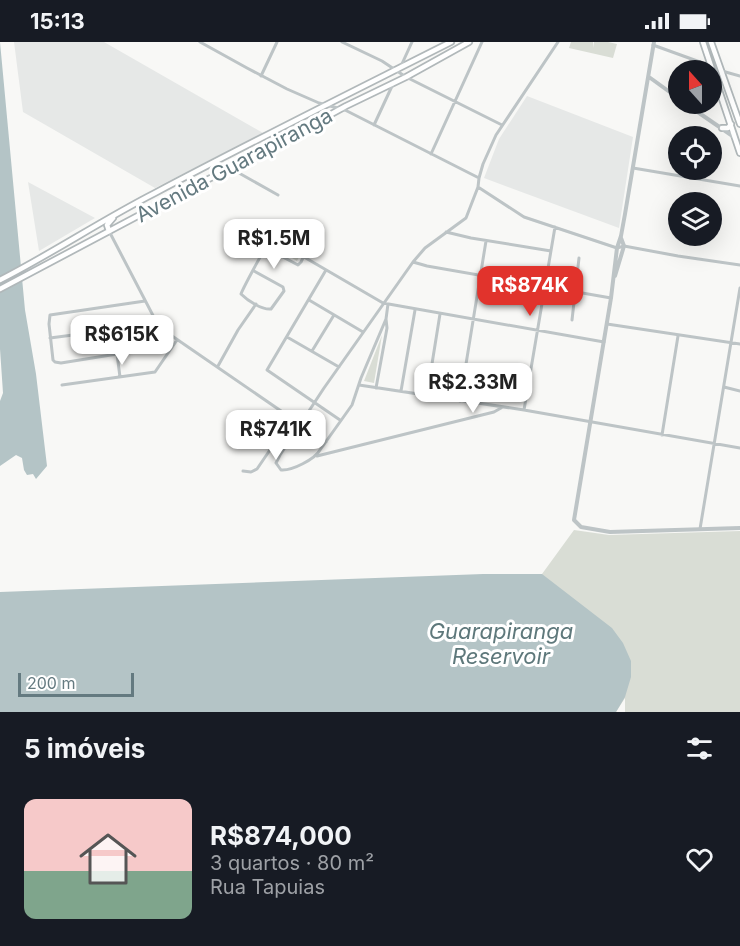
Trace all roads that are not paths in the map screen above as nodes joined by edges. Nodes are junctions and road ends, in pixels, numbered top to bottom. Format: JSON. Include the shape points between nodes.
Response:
{"nodes":[{"id":1,"x":200,"y":42,"type":"edge"},
{"id":2,"x":277,"y":42,"type":"edge"},
{"id":3,"x":342,"y":42,"type":"edge"},
{"id":4,"x":412,"y":42,"type":"edge"},
{"id":5,"x":451,"y":42,"type":"edge"},
{"id":6,"x":469,"y":42,"type":"edge"},
{"id":7,"x":482,"y":42,"type":"edge"},
{"id":8,"x":558,"y":42,"type":"edge"},
{"id":9,"x":703,"y":42,"type":"edge"},
{"id":10,"x":711,"y":42,"type":"edge"},
{"id":11,"x":654,"y":44,"type":"edge"},
{"id":12,"x":694,"y":60,"type":"edge"},
{"id":13,"x":709,"y":60,"type":"edge"},
{"id":14,"x":717,"y":60,"type":"edge"},
{"id":15,"x":398,"y":69,"type":"junction"},
{"id":16,"x":722,"y":70,"type":"edge"},
{"id":17,"x":722,"y":73,"type":"edge"},
{"id":18,"x":261,"y":76,"type":"junction"},
{"id":19,"x":740,"y":76,"type":"edge"},
{"id":20,"x":406,"y":77,"type":"junction"},
{"id":21,"x":649,"y":77,"type":"junction"},
{"id":22,"x":393,"y":84,"type":"junction"},
{"id":23,"x":668,"y":91,"type":"edge"},
{"id":24,"x":722,"y":97,"type":"edge"},
{"id":25,"x":455,"y":102,"type":"junction"},
{"id":26,"x":324,"y":105,"type":"junction"},
{"id":27,"x":342,"y":109,"type":"junction"},
{"id":28,"x":701,"y":114,"type":"edge"},
{"id":29,"x":731,"y":124,"type":"junction"},
{"id":30,"x":740,"y":124,"type":"edge"},
{"id":31,"x":374,"y":125,"type":"junction"},
{"id":32,"x":503,"y":126,"type":"junction"},
{"id":33,"x":719,"y":126,"type":"edge"},
{"id":34,"x":722,"y":128,"type":"joint"},
{"id":35,"x":734,"y":137,"type":"junction"},
{"id":36,"x":248,"y":144,"type":"junction"},
{"id":37,"x":740,"y":153,"type":"edge"},
{"id":38,"x":431,"y":154,"type":"junction"},
{"id":39,"x":247,"y":155,"type":"junction"},
{"id":40,"x":230,"y":168,"type":"junction"},
{"id":41,"x":633,"y":168,"type":"junction"},
{"id":42,"x":479,"y":178,"type":"junction"},
{"id":43,"x":740,"y":186,"type":"edge"},
{"id":44,"x":478,"y":187,"type":"junction"},
{"id":45,"x":278,"y":195,"type":"dead end"},
{"id":46,"x":117,"y":214,"type":"junction"},
{"id":47,"x":555,"y":227,"type":"junction"},
{"id":48,"x":109,"y":231,"type":"junction"},
{"id":49,"x":446,"y":232,"type":"junction"},
{"id":50,"x":621,"y":236,"type":"junction"},
{"id":51,"x":486,"y":241,"type":"junction"},
{"id":52,"x":624,"y":246,"type":"junction"},
{"id":53,"x":266,"y":248,"type":"junction"},
{"id":54,"x":617,"y":248,"type":"junction"},
{"id":55,"x":551,"y":251,"type":"junction"},
{"id":56,"x":304,"y":257,"type":"junction"},
{"id":57,"x":579,"y":258,"type":"dead end"},
{"id":58,"x":413,"y":262,"type":"junction"},
{"id":59,"x":740,"y":265,"type":"edge"},
{"id":60,"x":326,"y":270,"type":"junction"},
{"id":61,"x":254,"y":271,"type":"junction"},
{"id":62,"x":481,"y":275,"type":"junction"},
{"id":63,"x":615,"y":277,"type":"junction"},
{"id":64,"x":0,"y":280,"type":"edge"},
{"id":65,"x":545,"y":287,"type":"junction"},
{"id":66,"x":740,"y":288,"type":"edge"},
{"id":67,"x":0,"y":289,"type":"edge"},
{"id":68,"x":575,"y":292,"type":"junction"},
{"id":69,"x":611,"y":298,"type":"junction"},
{"id":70,"x":309,"y":300,"type":"junction"},
{"id":71,"x":145,"y":301,"type":"junction"},
{"id":72,"x":256,"y":304,"type":"junction"},
{"id":73,"x":385,"y":304,"type":"junction"},
{"id":74,"x":415,"y":310,"type":"junction"},
{"id":75,"x":440,"y":314,"type":"junction"},
{"id":76,"x":334,"y":315,"type":"junction"},
{"id":77,"x":386,"y":319,"type":"junction"},
{"id":78,"x":474,"y":320,"type":"junction"},
{"id":79,"x":572,"y":320,"type":"dead end"},
{"id":80,"x":607,"y":324,"type":"junction"},
{"id":81,"x":158,"y":326,"type":"junction"},
{"id":82,"x":538,"y":330,"type":"junction"},
{"id":83,"x":363,"y":332,"type":"junction"},
{"id":84,"x":678,"y":335,"type":"junction"},
{"id":85,"x":287,"y":337,"type":"junction"},
{"id":86,"x":50,"y":338,"type":"junction"},
{"id":87,"x":177,"y":339,"type":"junction"},
{"id":88,"x":604,"y":342,"type":"junction"},
{"id":89,"x":732,"y":343,"type":"junction"},
{"id":90,"x":740,"y":344,"type":"edge"},
{"id":91,"x":312,"y":351,"type":"junction"},
{"id":92,"x":117,"y":354,"type":"junction"},
{"id":93,"x":217,"y":367,"type":"junction"},
{"id":94,"x":339,"y":367,"type":"junction"},
{"id":95,"x":120,"y":377,"type":"junction"},
{"id":96,"x":62,"y":385,"type":"dead end"},
{"id":97,"x":359,"y":385,"type":"junction"},
{"id":98,"x":724,"y":387,"type":"junction"},
{"id":99,"x":376,"y":388,"type":"junction"},
{"id":100,"x":740,"y":391,"type":"edge"},
{"id":101,"x":401,"y":392,"type":"junction"},
{"id":102,"x":427,"y":396,"type":"junction"},
{"id":103,"x":460,"y":401,"type":"junction"},
{"id":104,"x":315,"y":403,"type":"junction"},
{"id":105,"x":503,"y":408,"type":"junction"},
{"id":106,"x":524,"y":410,"type":"junction"},
{"id":107,"x":291,"y":418,"type":"junction"},
{"id":108,"x":341,"y":421,"type":"junction"},
{"id":109,"x":590,"y":422,"type":"junction"},
{"id":110,"x":301,"y":425,"type":"junction"},
{"id":111,"x":662,"y":435,"type":"junction"},
{"id":112,"x":326,"y":442,"type":"junction"},
{"id":113,"x":715,"y":444,"type":"junction"},
{"id":114,"x":740,"y":448,"type":"edge"},
{"id":115,"x":317,"y":456,"type":"junction"},
{"id":116,"x":243,"y":471,"type":"dead end"},
{"id":117,"x":740,"y":528,"type":"edge"},
{"id":118,"x":700,"y":530,"type":"junction"}],
"edges":[{"from":1,"to":18,"type":"street"},
{"from":2,"to":18,"type":"street"},
{"from":3,"to":15,"type":"street"},
{"from":4,"to":15,"type":"street"},
{"from":5,"to":15,"type":"main road","name":"Avenida Guarapiranga"},
{"from":6,"to":20,"type":"main road","name":"Avenida Guarapiranga"},
{"from":7,"to":25,"type":"street"},
{"from":8,"to":32,"type":"street"},
{"from":9,"to":13,"type":"main road"},
{"from":10,"to":14,"type":"main road"},
{"from":11,"to":12,"type":"street"},
{"from":11,"to":21,"type":"street"},
{"from":15,"to":20,"type":"street"},
{"from":15,"to":26,"type":"main road","name":"Avenida Guarapiranga"},
{"from":16,"to":19,"type":"street"},
{"from":17,"to":30,"type":"main road"},
{"from":18,"to":26,"type":"street"},
{"from":20,"to":22,"type":"main road","name":"Avenida Guarapiranga"},
{"from":20,"to":25,"type":"street"},
{"from":21,"to":23,"type":"street"},
{"from":21,"to":41,"type":"street"},
{"from":22,"to":27,"type":"main road","name":"Avenida Guarapiranga"},
{"from":22,"to":31,"type":"street"},
{"from":24,"to":29,"type":"main road"},
{"from":25,"to":32,"type":"street"},
{"from":25,"to":38,"type":"street"},
{"from":26,"to":27,"type":"street"},
{"from":26,"to":36,"type":"main road","name":"Avenida Guarapiranga"},
{"from":27,"to":31,"type":"street"},
{"from":27,"to":39,"type":"main road","name":"Avenida Guarapiranga"},
{"from":28,"to":33,"type":"street"},
{"from":29,"to":34,"type":"main road"},
{"from":29,"to":35,"type":"main road"},
{"from":31,"to":38,"type":"street"},
{"from":32,"to":42,"type":"street","via":[[490,147]]},
{"from":34,"to":35,"type":"street"},
{"from":35,"to":37,"type":"main road"},
{"from":36,"to":39,"type":"main road"},
{"from":36,"to":46,"type":"main road","name":"Avenida Guarapiranga"},
{"from":38,"to":42,"type":"street"},
{"from":39,"to":40,"type":"main road","name":"Avenida Guarapiranga"},
{"from":40,"to":45,"type":"street"},
{"from":40,"to":48,"type":"main road","name":"Avenida Guarapiranga"},
{"from":41,"to":43,"type":"street"},
{"from":41,"to":50,"type":"street"},
{"from":42,"to":44,"type":"street"},
{"from":44,"to":47,"type":"street","via":[[524,217]]},
{"from":44,"to":49,"type":"street","via":[[466,218]]},
{"from":46,"to":48,"type":"main road","via":[[107,225]]},
{"from":46,"to":64,"type":"main road","name":"Avenida Guarapiranga"},
{"from":47,"to":54,"type":"street"},
{"from":47,"to":55,"type":"street"},
{"from":48,"to":67,"type":"main road","name":"Avenida Guarapiranga"},
{"from":48,"to":71,"type":"street"},
{"from":49,"to":51,"type":"street"},
{"from":49,"to":58,"type":"street"},
{"from":50,"to":52,"type":"street"},
{"from":50,"to":54,"type":"street"},
{"from":51,"to":55,"type":"street"},
{"from":51,"to":62,"type":"street"},
{"from":52,"to":54,"type":"street"},
{"from":52,"to":59,"type":"street"},
{"from":52,"to":63,"type":"street"},
{"from":53,"to":56,"type":"street","via":[[298,265]]},
{"from":53,"to":56,"type":"street","via":[[277,230],[282,230],[307,245]]},
{"from":53,"to":61,"type":"street"},
{"from":54,"to":63,"type":"street"},
{"from":55,"to":65,"type":"street"},
{"from":56,"to":60,"type":"street"},
{"from":57,"to":68,"type":"street"},
{"from":58,"to":62,"type":"street"},
{"from":58,"to":73,"type":"street"},
{"from":60,"to":70,"type":"street"},
{"from":60,"to":73,"type":"street"},
{"from":61,"to":72,"type":"street","via":[[241,294]]},
{"from":61,"to":72,"type":"street","via":[[284,291],[271,309]]},
{"from":62,"to":65,"type":"street"},
{"from":62,"to":78,"type":"street"},
{"from":63,"to":69,"type":"street"},
{"from":65,"to":68,"type":"street"},
{"from":65,"to":82,"type":"street"},
{"from":66,"to":89,"type":"street"},
{"from":68,"to":69,"type":"street"},
{"from":68,"to":79,"type":"street"},
{"from":69,"to":80,"type":"street"},
{"from":70,"to":76,"type":"street"},
{"from":70,"to":85,"type":"street"},
{"from":71,"to":81,"type":"street"},
{"from":71,"to":86,"type":"street","via":[[50,315]]},
{"from":72,"to":93,"type":"street"},
{"from":73,"to":74,"type":"street"},
{"from":73,"to":77,"type":"street"},
{"from":73,"to":83,"type":"street"},
{"from":74,"to":75,"type":"street"},
{"from":74,"to":101,"type":"street"},
{"from":75,"to":78,"type":"street"},
{"from":75,"to":102,"type":"street"},
{"from":76,"to":83,"type":"street"},
{"from":76,"to":91,"type":"street"},
{"from":77,"to":97,"type":"street"},
{"from":77,"to":99,"type":"street"},
{"from":78,"to":82,"type":"street"},
{"from":78,"to":103,"type":"street"},
{"from":80,"to":84,"type":"street"},
{"from":80,"to":88,"type":"street"},
{"from":81,"to":86,"type":"street"},
{"from":81,"to":87,"type":"street"},
{"from":81,"to":92,"type":"street","via":[[143,350]]},
{"from":82,"to":88,"type":"street"},
{"from":82,"to":106,"type":"street"},
{"from":83,"to":94,"type":"street"},
{"from":84,"to":89,"type":"street"},
{"from":84,"to":111,"type":"street"},
{"from":85,"to":91,"type":"street"},
{"from":85,"to":104,"type":"street","via":[[267,369]]},
{"from":86,"to":92,"type":"street","via":[[53,360],[61,363]]},
{"from":87,"to":93,"type":"street"},
{"from":87,"to":95,"type":"street","via":[[156,372]]},
{"from":88,"to":109,"type":"street"},
{"from":89,"to":90,"type":"street"},
{"from":89,"to":98,"type":"street"},
{"from":91,"to":94,"type":"street"},
{"from":92,"to":95,"type":"street"},
{"from":93,"to":107,"type":"street"},
{"from":94,"to":104,"type":"street"},
{"from":95,"to":96,"type":"street"},
{"from":97,"to":99,"type":"street"},
{"from":97,"to":108,"type":"street"},
{"from":98,"to":100,"type":"street"},
{"from":98,"to":113,"type":"street"},
{"from":99,"to":101,"type":"street"},
{"from":101,"to":102,"type":"street"},
{"from":102,"to":103,"type":"street"},
{"from":103,"to":105,"type":"street"},
{"from":104,"to":108,"type":"street"},
{"from":104,"to":110,"type":"street"},
{"from":105,"to":106,"type":"street"},
{"from":105,"to":115,"type":"street"},
{"from":106,"to":109,"type":"street"},
{"from":107,"to":110,"type":"street"},
{"from":107,"to":116,"type":"street","via":[[257,469]]},
{"from":108,"to":112,"type":"street"},
{"from":109,"to":111,"type":"street"},
{"from":109,"to":118,"type":"street","via":[[574,517],[580,527],[610,532]]},
{"from":110,"to":112,"type":"street"},
{"from":110,"to":115,"type":"street","via":[[277,465],[285,471]]},
{"from":111,"to":113,"type":"street"},
{"from":112,"to":115,"type":"street"},
{"from":113,"to":114,"type":"street"},
{"from":113,"to":118,"type":"street"},
{"from":117,"to":118,"type":"street"}]}
